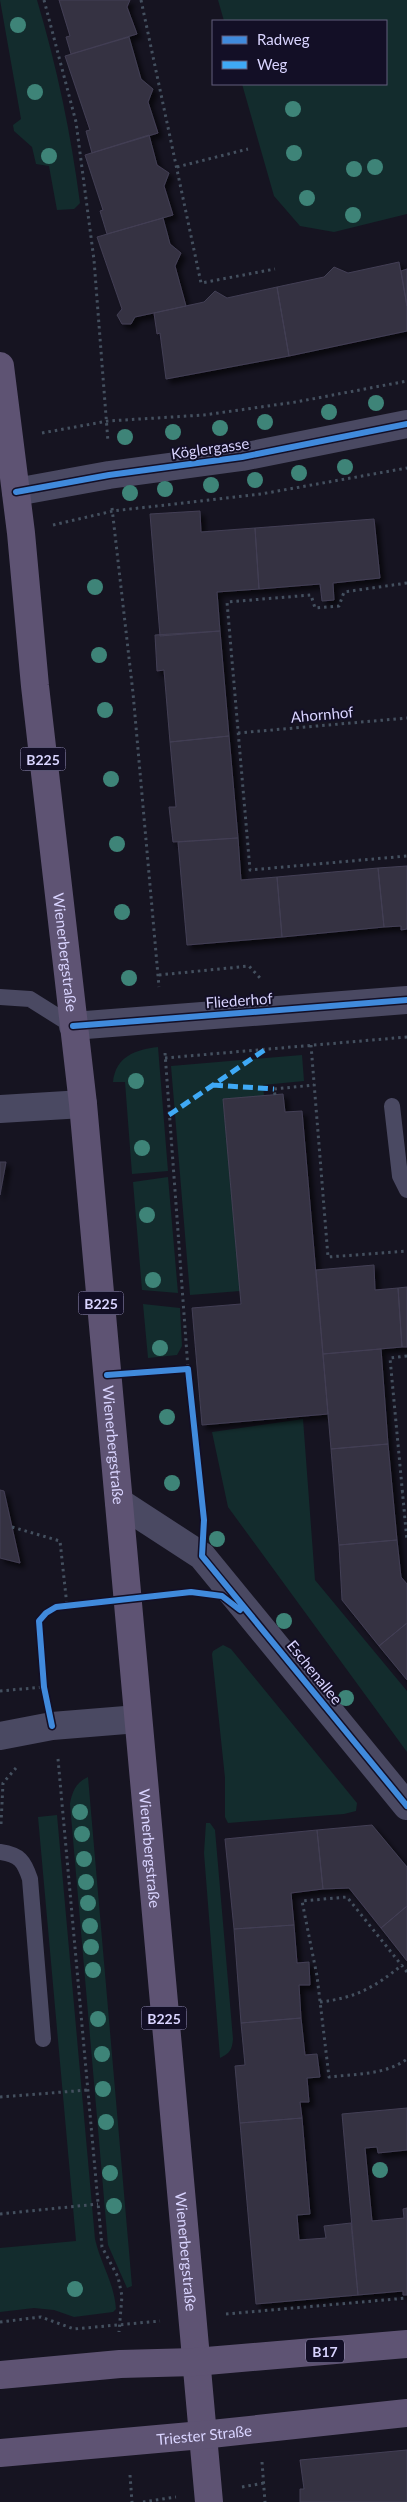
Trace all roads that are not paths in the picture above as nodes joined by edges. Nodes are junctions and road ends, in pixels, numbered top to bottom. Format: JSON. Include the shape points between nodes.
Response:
{"nodes":[{"id":1,"x":0,"y":366,"type":"edge"},
{"id":2,"x":407,"y":424,"type":"edge"},
{"id":3,"x":5,"y":493,"type":"edge"},
{"id":4,"x":0,"y":996,"type":"edge"},
{"id":5,"x":407,"y":1000,"type":"edge"},
{"id":6,"x":74,"y":1026,"type":"junction"},
{"id":7,"x":83,"y":1104,"type":"junction"},
{"id":8,"x":392,"y":1106,"type":"dead end"},
{"id":9,"x":0,"y":1109,"type":"edge"},
{"id":10,"x":407,"y":1190,"type":"edge"},
{"id":11,"x":118,"y":1502,"type":"junction"},
{"id":12,"x":138,"y":1719,"type":"junction"},
{"id":13,"x":0,"y":1736,"type":"edge"},
{"id":14,"x":407,"y":1806,"type":"edge"},
{"id":15,"x":0,"y":1852,"type":"edge"},
{"id":16,"x":43,"y":2039,"type":"dead end"},
{"id":17,"x":407,"y":2344,"type":"edge"},
{"id":18,"x":195,"y":2362,"type":"junction"},
{"id":19,"x":0,"y":2375,"type":"edge"},
{"id":20,"x":407,"y":2413,"type":"edge"},
{"id":21,"x":202,"y":2435,"type":"junction"},
{"id":22,"x":0,"y":2453,"type":"edge"},
{"id":23,"x":209,"y":2502,"type":"edge"}],
"edges":[{"from":1,"to":3,"type":"main road","name":"Wienerbergstraße","number":"B225","via":[[10,438]]},
{"from":2,"to":3,"type":"street","name":"Köglergasse","via":[[242,457]]},
{"from":3,"to":6,"type":"main road","name":"Wienerbergstraße","number":"B225","via":[[21,533]]},
{"from":4,"to":6,"type":"lane","via":[[30,999]]},
{"from":5,"to":6,"type":"street","name":"Fliederhof"},
{"from":6,"to":7,"type":"main road","name":"Wienerbergstraße","number":"B225"},
{"from":7,"to":9,"type":"street"},
{"from":7,"to":11,"type":"main road","name":"Wienerbergstraße","number":"B225"},
{"from":8,"to":10,"type":"lane","via":[[400,1176]]},
{"from":11,"to":12,"type":"main road","name":"Wienerbergstraße","number":"B225"},
{"from":11,"to":14,"type":"street","name":"Eschenallee","via":[[202,1556]]},
{"from":12,"to":13,"type":"street","via":[[52,1726]]},
{"from":12,"to":18,"type":"main road","name":"Wienerbergstraße","number":"B225"},
{"from":15,"to":16,"type":"lane","via":[[24,1862],[30,1879]]},
{"from":17,"to":18,"type":"main road","number":"B17"},
{"from":18,"to":19,"type":"main road","number":"B17","via":[[120,2364]]},
{"from":18,"to":21,"type":"main road","name":"Wienerbergstraße","number":"B225"},
{"from":20,"to":21,"type":"main road","name":"Triester Straße"},
{"from":21,"to":22,"type":"main road","name":"Triester Straße"},
{"from":21,"to":23,"type":"main road","name":"Wienerbergstraße"}]}
